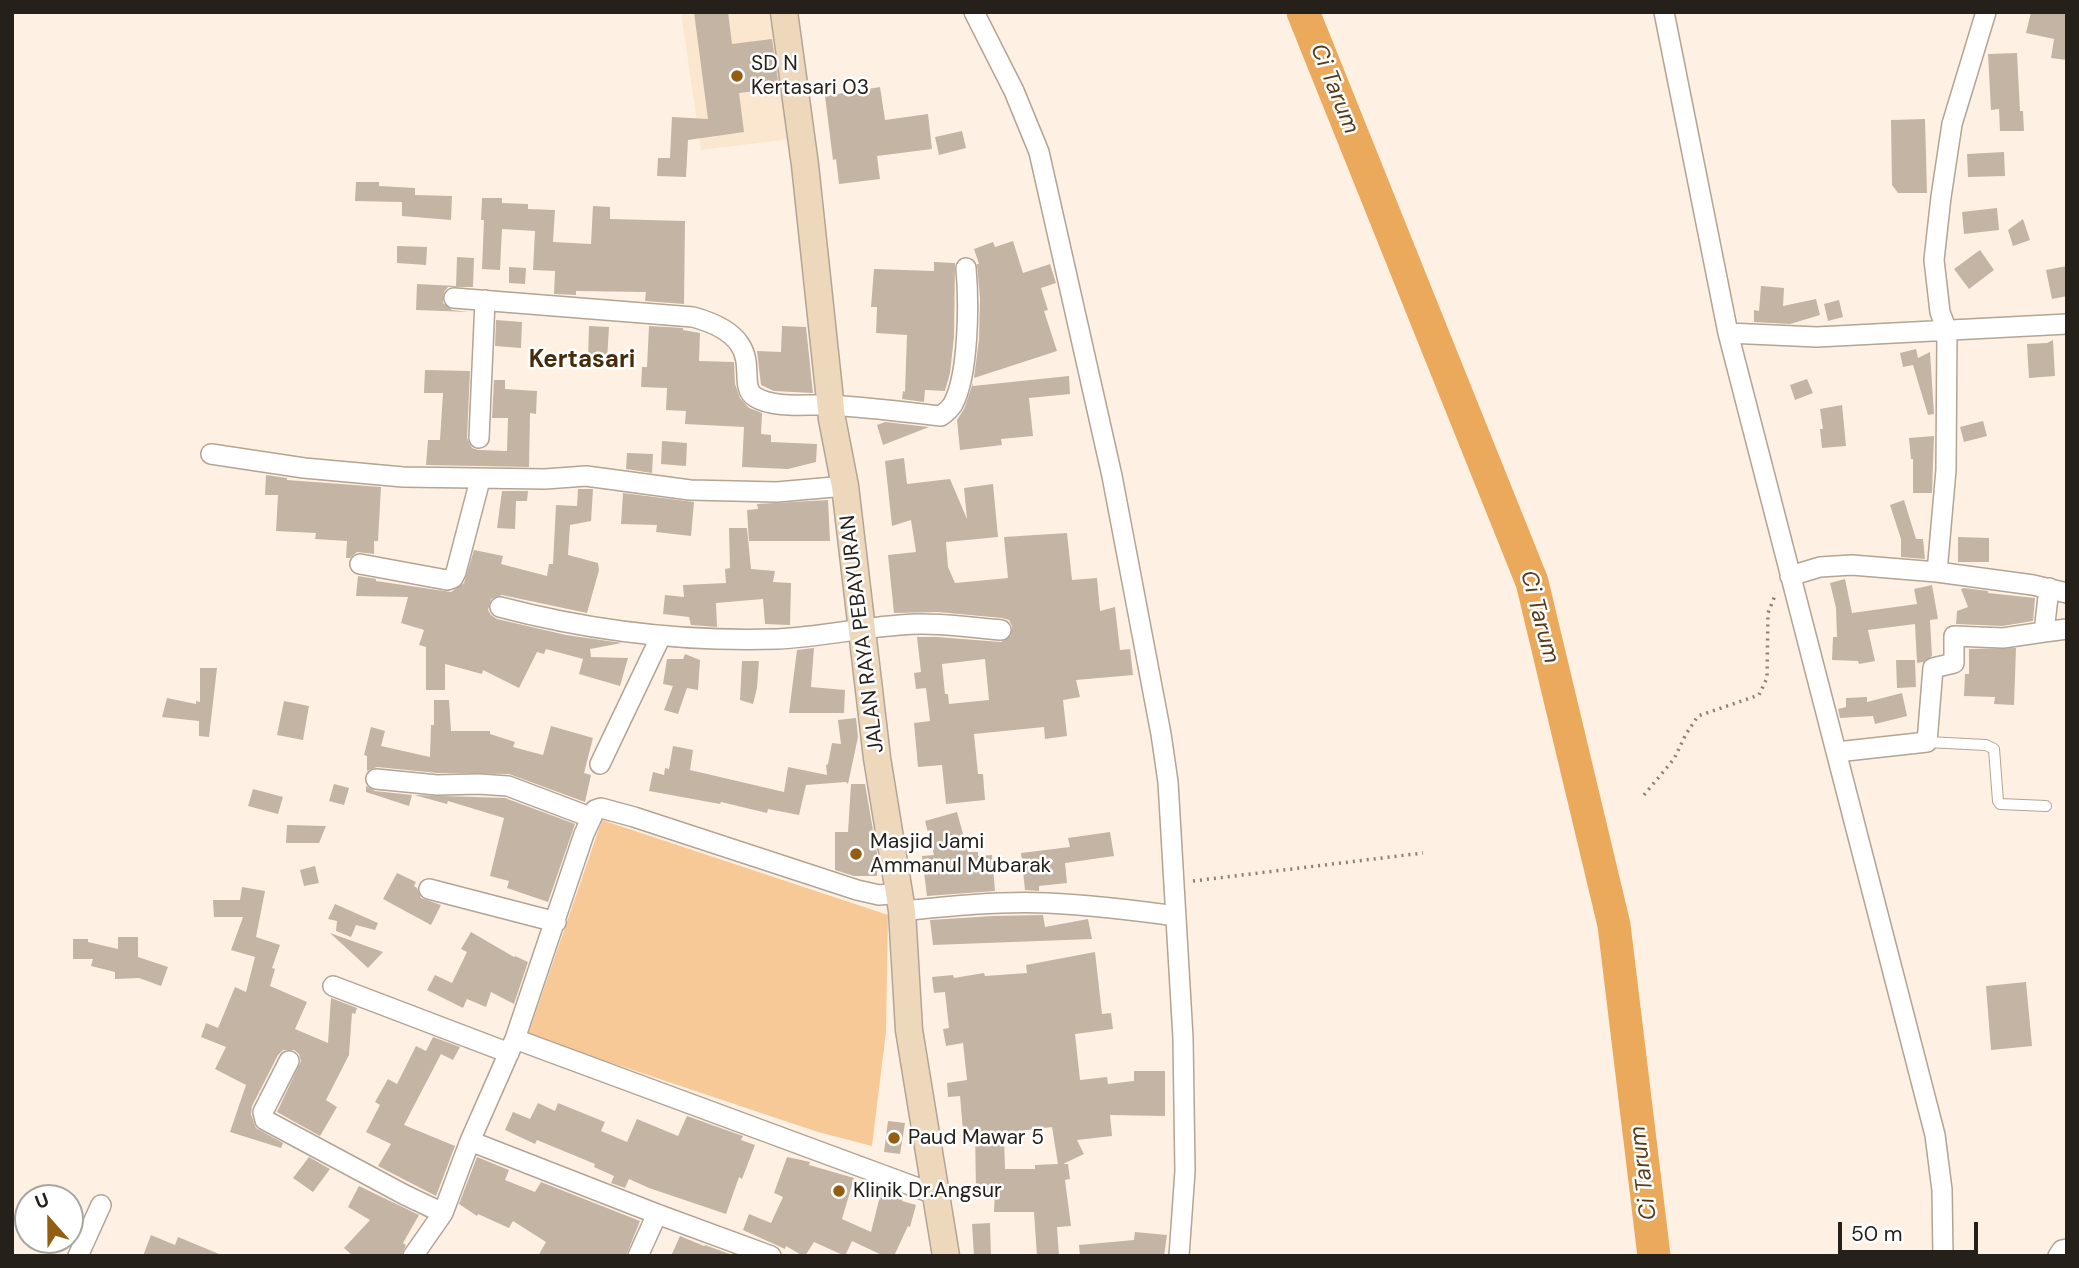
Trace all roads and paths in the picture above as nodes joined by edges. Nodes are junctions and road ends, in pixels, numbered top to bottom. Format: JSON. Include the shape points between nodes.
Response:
{"nodes":[{"id":1,"x":784,"y":12,"type":"edge"},
{"id":2,"x":974,"y":12,"type":"edge"},
{"id":3,"x":1664,"y":12,"type":"edge"},
{"id":4,"x":1986,"y":12,"type":"edge"},
{"id":5,"x":966,"y":268,"type":"dead end"},
{"id":6,"x":454,"y":298,"type":"dead end"},
{"id":7,"x":485,"y":300,"type":"junction"},
{"id":8,"x":2067,"y":324,"type":"edge"},
{"id":9,"x":1947,"y":331,"type":"junction"},
{"id":10,"x":1728,"y":333,"type":"junction"},
{"id":11,"x":831,"y":405,"type":"junction"},
{"id":12,"x":479,"y":438,"type":"dead end"},
{"id":13,"x":211,"y":454,"type":"dead end"},
{"id":14,"x":480,"y":480,"type":"junction"},
{"id":15,"x":845,"y":486,"type":"junction"},
{"id":16,"x":360,"y":564,"type":"dead end"},
{"id":17,"x":1937,"y":572,"type":"junction"},
{"id":18,"x":1790,"y":576,"type":"junction"},
{"id":19,"x":2058,"y":590,"type":"edge"},
{"id":20,"x":500,"y":607,"type":"dead end"},
{"id":21,"x":2067,"y":629,"type":"edge"},
{"id":22,"x":1001,"y":630,"type":"dead end"},
{"id":23,"x":861,"y":631,"type":"junction"},
{"id":24,"x":2045,"y":632,"type":"junction"},
{"id":25,"x":661,"y":636,"type":"junction"},
{"id":26,"x":1927,"y":742,"type":"junction"},
{"id":27,"x":1837,"y":751,"type":"junction"},
{"id":28,"x":600,"y":764,"type":"dead end"},
{"id":29,"x":376,"y":779,"type":"dead end"},
{"id":30,"x":1644,"y":795,"type":"dead end"},
{"id":31,"x":2046,"y":806,"type":"dead end"},
{"id":32,"x":590,"y":817,"type":"junction"},
{"id":33,"x":1423,"y":853,"type":"dead end"},
{"id":34,"x":1174,"y":884,"type":"junction"},
{"id":35,"x":429,"y":889,"type":"dead end"},
{"id":36,"x":901,"y":902,"type":"junction"},
{"id":37,"x":1176,"y":916,"type":"junction"},
{"id":38,"x":556,"y":922,"type":"junction"},
{"id":39,"x":333,"y":986,"type":"dead end"},
{"id":40,"x":512,"y":1046,"type":"junction"},
{"id":41,"x":289,"y":1061,"type":"dead end"},
{"id":42,"x":470,"y":1141,"type":"junction"},
{"id":43,"x":937,"y":1195,"type":"junction"},
{"id":44,"x":101,"y":1205,"type":"dead end"},
{"id":45,"x":443,"y":1213,"type":"junction"},
{"id":46,"x":657,"y":1214,"type":"junction"},
{"id":47,"x":2067,"y":1249,"type":"edge"},
{"id":48,"x":78,"y":1256,"type":"edge"},
{"id":49,"x":413,"y":1256,"type":"edge"},
{"id":50,"x":638,"y":1256,"type":"edge"},
{"id":51,"x":771,"y":1256,"type":"edge"},
{"id":52,"x":946,"y":1256,"type":"edge"},
{"id":53,"x":1179,"y":1256,"type":"edge"},
{"id":54,"x":1943,"y":1256,"type":"edge"},
{"id":55,"x":2058,"y":1256,"type":"edge"}],
"edges":[{"from":1,"to":11,"type":"main road","name":"JALAN RAYA PEBAYURAN"},
{"from":2,"to":34,"type":"street","via":[[1039,152],[1055,219],[1112,476],[1161,734]]},
{"from":3,"to":10,"type":"street"},
{"from":4,"to":9,"type":"street","via":[[1952,124],[1941,197],[1934,260]]},
{"from":5,"to":11,"type":"street","via":[[968,328],[952,406],[941,416]]},
{"from":6,"to":7,"type":"street"},
{"from":7,"to":11,"type":"street","via":[[710,322],[726,329],[744,349],[754,396],[780,404]]},
{"from":7,"to":12,"type":"street"},
{"from":8,"to":9,"type":"street"},
{"from":9,"to":10,"type":"street","via":[[1817,337]]},
{"from":9,"to":17,"type":"street","via":[[1946,470]]},
{"from":10,"to":18,"type":"street"},
{"from":11,"to":15,"type":"main road","name":"JALAN RAYA PEBAYURAN"},
{"from":13,"to":14,"type":"street","via":[[304,468]]},
{"from":14,"to":15,"type":"street","via":[[586,476],[702,491],[777,492]]},
{"from":14,"to":16,"type":"street","via":[[453,578]]},
{"from":15,"to":23,"type":"main road","name":"JALAN RAYA PEBAYURAN"},
{"from":17,"to":18,"type":"street","via":[[1834,565]]},
{"from":17,"to":19,"type":"street"},
{"from":18,"to":27,"type":"street"},
{"from":18,"to":30,"type":"path","via":[[1773,597],[1768,613],[1767,678],[1759,695],[1698,716],[1674,759]]},
{"from":19,"to":24,"type":"street"},
{"from":20,"to":25,"type":"street","via":[[572,624]]},
{"from":21,"to":24,"type":"street"},
{"from":22,"to":23,"type":"street","via":[[900,625]]},
{"from":23,"to":25,"type":"street","via":[[780,639]]},
{"from":23,"to":36,"type":"main road","name":"JALAN RAYA PEBAYURAN"},
{"from":24,"to":26,"type":"street","via":[[2003,638],[1956,634],[1954,663],[1933,668]]},
{"from":25,"to":28,"type":"street"},
{"from":26,"to":27,"type":"street"},
{"from":26,"to":31,"type":"lane","via":[[1994,749],[2000,804]]},
{"from":27,"to":54,"type":"street","via":[[1936,1135]]},
{"from":29,"to":32,"type":"street","via":[[509,786]]},
{"from":32,"to":36,"type":"street","via":[[601,808]]},
{"from":32,"to":38,"type":"street"},
{"from":33,"to":34,"type":"path"},
{"from":34,"to":37,"type":"street"},
{"from":35,"to":38,"type":"street"},
{"from":36,"to":37,"type":"street","via":[[1045,903]]},
{"from":36,"to":43,"type":"main road","name":"JALAN RAYA PEBAYURAN","via":[[909,1030]]},
{"from":37,"to":53,"type":"street","via":[[1185,1171]]},
{"from":38,"to":40,"type":"street"},
{"from":39,"to":40,"type":"street"},
{"from":40,"to":42,"type":"street"},
{"from":40,"to":43,"type":"street"},
{"from":41,"to":45,"type":"street","via":[[263,1118]]},
{"from":42,"to":45,"type":"street"},
{"from":42,"to":46,"type":"street"},
{"from":43,"to":52,"type":"main road","name":"JALAN RAYA PEBAYURAN"},
{"from":44,"to":48,"type":"street"},
{"from":45,"to":49,"type":"street"},
{"from":46,"to":50,"type":"street"},
{"from":46,"to":51,"type":"street"},
{"from":47,"to":55,"type":"street"}]}
